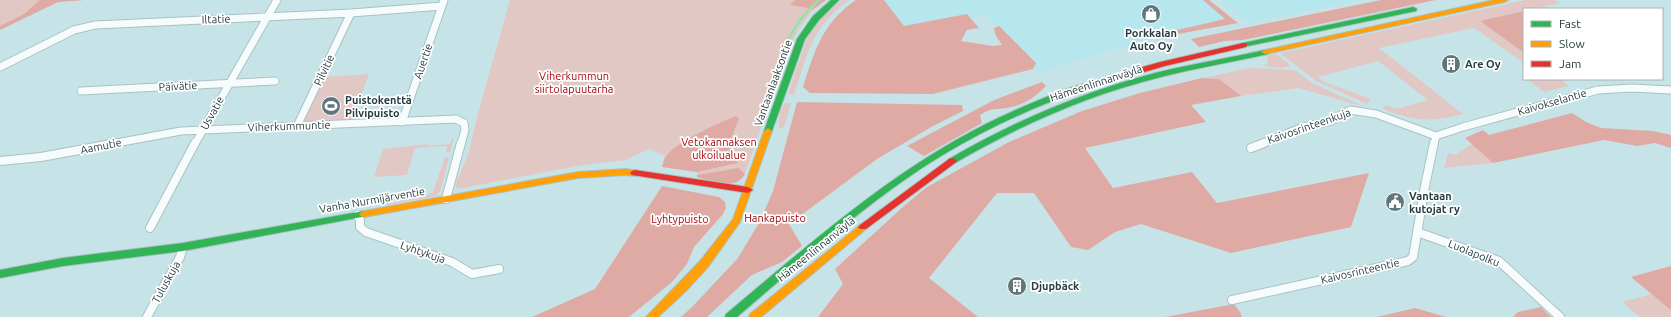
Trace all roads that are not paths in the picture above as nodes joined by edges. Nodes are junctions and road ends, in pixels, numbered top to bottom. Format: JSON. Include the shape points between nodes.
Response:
{"nodes":[{"id":1,"x":276,"y":0,"type":"edge"},
{"id":2,"x":835,"y":0,"type":"edge"},
{"id":3,"x":1504,"y":0,"type":"edge"},
{"id":4,"x":443,"y":3,"type":"edge"},
{"id":5,"x":1421,"y":8,"type":"dead end"},
{"id":6,"x":351,"y":13,"type":"junction"},
{"id":7,"x":267,"y":17,"type":"junction"},
{"id":8,"x":0,"y":67,"type":"edge"},
{"id":9,"x":275,"y":81,"type":"dead end"},
{"id":10,"x":229,"y":83,"type":"junction"},
{"id":11,"x":1671,"y":90,"type":"edge"},
{"id":12,"x":81,"y":91,"type":"dead end"},
{"id":13,"x":402,"y":122,"type":"junction"},
{"id":14,"x":297,"y":126,"type":"junction"},
{"id":15,"x":202,"y":130,"type":"junction"},
{"id":16,"x":1436,"y":136,"type":"junction"},
{"id":17,"x":1251,"y":148,"type":"dead end"},
{"id":18,"x":0,"y":161,"type":"edge"},
{"id":19,"x":748,"y":190,"type":"junction"},
{"id":20,"x":446,"y":199,"type":"junction"},
{"id":21,"x":357,"y":215,"type":"junction"},
{"id":22,"x":150,"y":228,"type":"dead end"},
{"id":23,"x":1417,"y":232,"type":"junction"},
{"id":24,"x":183,"y":247,"type":"junction"},
{"id":25,"x":499,"y":269,"type":"dead end"},
{"id":26,"x":0,"y":274,"type":"edge"},
{"id":27,"x":1232,"y":300,"type":"dead end"},
{"id":28,"x":147,"y":317,"type":"edge"},
{"id":29,"x":651,"y":317,"type":"edge"},
{"id":30,"x":730,"y":317,"type":"edge"},
{"id":31,"x":754,"y":317,"type":"edge"},
{"id":32,"x":1560,"y":317,"type":"edge"}],
"edges":[{"from":1,"to":7,"type":"street","name":"Usvatie"},
{"from":2,"to":19,"type":"main road","name":"Vantaanlaaksontie","via":[[806,28]]},
{"from":3,"to":31,"type":"main road","name":"Hämeenlinnanväylä","via":[[1159,75],[1117,86],[1048,111],[968,151],[926,180],[873,218]]},
{"from":4,"to":6,"type":"street","name":"Iltatie"},
{"from":4,"to":13,"type":"street","name":"Auertie"},
{"from":5,"to":30,"type":"main road","name":"Hämeenlinnanväylä","via":[[1148,67],[1070,90],[1012,114],[955,144],[909,174],[861,209]]},
{"from":6,"to":7,"type":"street","name":"Iltatie"},
{"from":6,"to":14,"type":"street","name":"Pilvitie"},
{"from":7,"to":8,"type":"street","name":"Iltatie","via":[[134,22],[82,27]]},
{"from":7,"to":10,"type":"street","name":"Usvatie"},
{"from":9,"to":10,"type":"street","name":"Päivätie"},
{"from":10,"to":12,"type":"street","name":"Päivätie"},
{"from":10,"to":15,"type":"street","name":"Usvatie"},
{"from":11,"to":16,"type":"street","name":"Kaivokselantie","via":[[1598,90]]},
{"from":13,"to":14,"type":"street","name":"Viherkummuntie"},
{"from":13,"to":20,"type":"street","name":"Viherkummuntie","via":[[456,119],[464,123],[465,130]]},
{"from":14,"to":15,"type":"street","name":"Viherkummuntie"},
{"from":15,"to":18,"type":"street","name":"Aamutie","via":[[168,132],[41,157]]},
{"from":15,"to":22,"type":"street","name":"Usvatie"},
{"from":16,"to":17,"type":"street","name":"Kaivosrinteenkuja","via":[[1384,117],[1350,110],[1331,121],[1303,127]]},
{"from":16,"to":23,"type":"street","name":"Kaivosrinteentie"},
{"from":19,"to":20,"type":"main road","name":"Vanha Nurmijärventie","via":[[612,172],[578,175]]},
{"from":19,"to":29,"type":"main road","name":"Vantaanlaaksontie","via":[[737,220],[723,240],[682,288]]},
{"from":20,"to":21,"type":"main road","name":"Vanha Nurmijärventie"},
{"from":21,"to":24,"type":"main road","name":"Vanha Nurmijärventie"},
{"from":21,"to":25,"type":"street","name":"Lyhtykuja","via":[[360,227],[366,232],[452,262],[472,274]]},
{"from":23,"to":27,"type":"street","name":"Kaivosrinteentie","via":[[1413,257],[1408,261]]},
{"from":23,"to":32,"type":"street","name":"Luolapolku","via":[[1499,261]]},
{"from":24,"to":26,"type":"main road","name":"Vanha Nurmijärventie","via":[[63,262]]},
{"from":24,"to":28,"type":"street","name":"Tuluskuja"}]}
